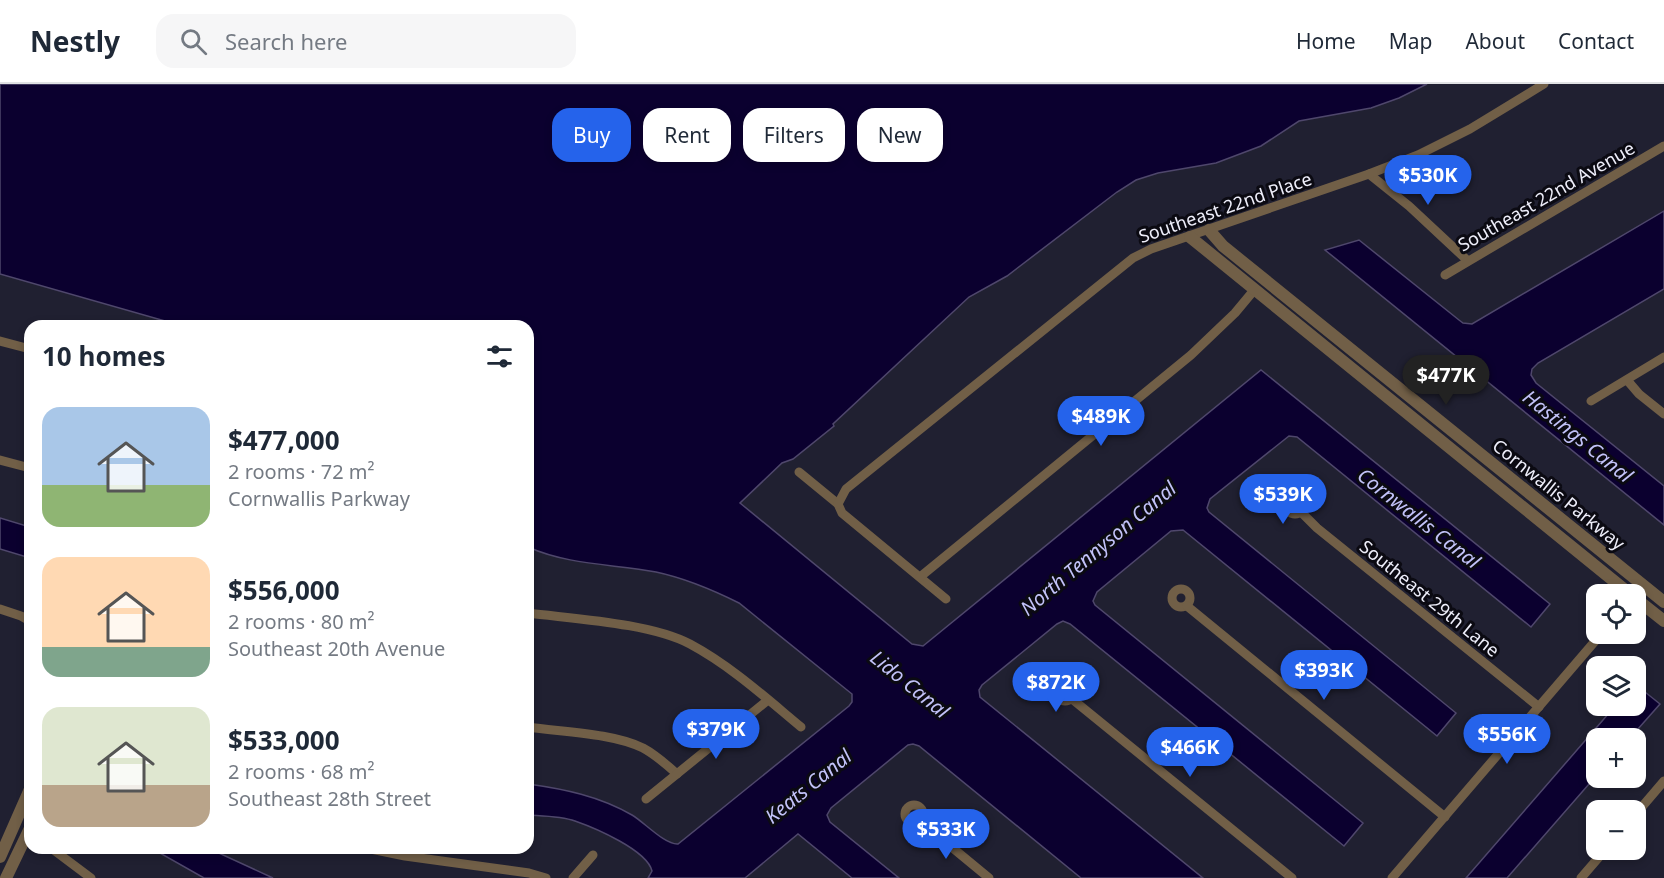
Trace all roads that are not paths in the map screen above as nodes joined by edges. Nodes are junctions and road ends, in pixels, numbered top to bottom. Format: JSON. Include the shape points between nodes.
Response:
{"nodes":[{"id":1,"x":1544,"y":84,"type":"edge"},
{"id":2,"x":1664,"y":146,"type":"edge"},
{"id":3,"x":1369,"y":174,"type":"junction"},
{"id":4,"x":1209,"y":230,"type":"junction"},
{"id":5,"x":1190,"y":237,"type":"junction"},
{"id":6,"x":1468,"y":261,"type":"junction"},
{"id":7,"x":1445,"y":275,"type":"dead end"},
{"id":8,"x":1255,"y":289,"type":"junction"},
{"id":9,"x":0,"y":341,"type":"edge"},
{"id":10,"x":24,"y":348,"type":"edge"},
{"id":11,"x":1664,"y":357,"type":"edge"},
{"id":12,"x":1627,"y":380,"type":"junction"},
{"id":13,"x":1591,"y":401,"type":"dead end"},
{"id":14,"x":1664,"y":414,"type":"edge"},
{"id":15,"x":1468,"y":443,"type":"junction"},
{"id":16,"x":1459,"y":454,"type":"junction"},
{"id":17,"x":0,"y":460,"type":"edge"},
{"id":18,"x":24,"y":466,"type":"edge"},
{"id":19,"x":799,"y":472,"type":"dead end"},
{"id":20,"x":838,"y":504,"type":"junction"},
{"id":21,"x":1301,"y":513,"type":"dead end"},
{"id":22,"x":920,"y":577,"type":"junction"},
{"id":23,"x":1625,"y":584,"type":"edge"},
{"id":24,"x":1626,"y":584,"type":"edge"},
{"id":25,"x":1646,"y":596,"type":"edge"},
{"id":26,"x":946,"y":599,"type":"dead end"},
{"id":27,"x":1664,"y":602,"type":"edge"},
{"id":28,"x":1646,"y":603,"type":"edge"},
{"id":29,"x":1187,"y":606,"type":"dead end"},
{"id":30,"x":0,"y":609,"type":"edge"},
{"id":31,"x":534,"y":614,"type":"edge"},
{"id":32,"x":24,"y":618,"type":"edge"},
{"id":33,"x":1664,"y":621,"type":"edge"},
{"id":34,"x":1593,"y":644,"type":"edge"},
{"id":35,"x":1072,"y":699,"type":"dead end"},
{"id":36,"x":768,"y":700,"type":"junction"},
{"id":37,"x":1539,"y":707,"type":"junction"},
{"id":38,"x":801,"y":727,"type":"dead end"},
{"id":39,"x":534,"y":728,"type":"edge"},
{"id":40,"x":677,"y":774,"type":"junction"},
{"id":41,"x":1664,"y":782,"type":"edge"},
{"id":42,"x":646,"y":799,"type":"dead end"},
{"id":43,"x":1646,"y":802,"type":"edge"},
{"id":44,"x":24,"y":803,"type":"edge"},
{"id":45,"x":1444,"y":817,"type":"junction"},
{"id":46,"x":920,"y":820,"type":"dead end"},
{"id":47,"x":15,"y":825,"type":"junction"},
{"id":48,"x":24,"y":829,"type":"edge"},
{"id":49,"x":24,"y":843,"type":"edge"},
{"id":50,"x":59,"y":854,"type":"edge"},
{"id":51,"x":395,"y":854,"type":"edge"},
{"id":52,"x":593,"y":855,"type":"dead end"},
{"id":53,"x":0,"y":857,"type":"edge"},
{"id":54,"x":1597,"y":860,"type":"edge"},
{"id":55,"x":6,"y":878,"type":"edge"},
{"id":56,"x":91,"y":878,"type":"edge"},
{"id":57,"x":546,"y":878,"type":"edge"},
{"id":58,"x":573,"y":878,"type":"edge"},
{"id":59,"x":989,"y":878,"type":"edge"},
{"id":60,"x":1292,"y":878,"type":"edge"},
{"id":61,"x":1392,"y":878,"type":"edge"},
{"id":62,"x":1581,"y":878,"type":"edge"}],
"edges":[{"from":1,"to":3,"type":"street","name":"Southeast 22nd Place","via":[[1441,144]]},
{"from":2,"to":6,"type":"street","name":"Southeast 22nd Avenue"},
{"from":3,"to":4,"type":"street","name":"Southeast 22nd Place"},
{"from":3,"to":6,"type":"street"},
{"from":4,"to":5,"type":"street","name":"Southeast 22nd Place"},
{"from":4,"to":15,"type":"street","name":"Cornwallis Parkway","via":[[1223,246]]},
{"from":5,"to":8,"type":"street","name":"Cornwallis Parkway"},
{"from":5,"to":20,"type":"street","name":"Southeast 22nd Place","via":[[1142,253],[1118,269],[846,489]]},
{"from":6,"to":7,"type":"street","name":"Southeast 22nd Avenue"},
{"from":8,"to":16,"type":"street","name":"Cornwallis Parkway"},
{"from":8,"to":22,"type":"street","via":[[1191,355]]},
{"from":9,"to":10,"type":"street"},
{"from":11,"to":12,"type":"street"},
{"from":12,"to":13,"type":"street"},
{"from":12,"to":14,"type":"street"},
{"from":15,"to":16,"type":"street"},
{"from":15,"to":24,"type":"street","name":"Cornwallis Parkway"},
{"from":16,"to":23,"type":"street","name":"Cornwallis Parkway"},
{"from":17,"to":18,"type":"street"},
{"from":19,"to":20,"type":"street"},
{"from":20,"to":22,"type":"street","via":[[842,513]]},
{"from":21,"to":37,"type":"street","name":"Southeast 29th Lane"},
{"from":22,"to":26,"type":"street"},
{"from":25,"to":27,"type":"street","name":"Cornwallis Parkway"},
{"from":28,"to":33,"type":"street","name":"Cornwallis Parkway"},
{"from":29,"to":45,"type":"street"},
{"from":30,"to":32,"type":"street"},
{"from":31,"to":36,"type":"street","via":[[649,630],[681,640],[714,658]]},
{"from":34,"to":37,"type":"street"},
{"from":35,"to":60,"type":"street"},
{"from":36,"to":38,"type":"street"},
{"from":36,"to":40,"type":"street"},
{"from":37,"to":45,"type":"street"},
{"from":39,"to":40,"type":"street","via":[[622,741],[659,757]]},
{"from":40,"to":42,"type":"street"},
{"from":41,"to":43,"type":"street"},
{"from":44,"to":47,"type":"street"},
{"from":45,"to":61,"type":"street"},
{"from":46,"to":59,"type":"street"},
{"from":47,"to":48,"type":"street"},
{"from":47,"to":53,"type":"street"},
{"from":49,"to":55,"type":"street"},
{"from":50,"to":56,"type":"street"},
{"from":51,"to":57,"type":"street"},
{"from":52,"to":58,"type":"street"},
{"from":54,"to":62,"type":"street"}]}
